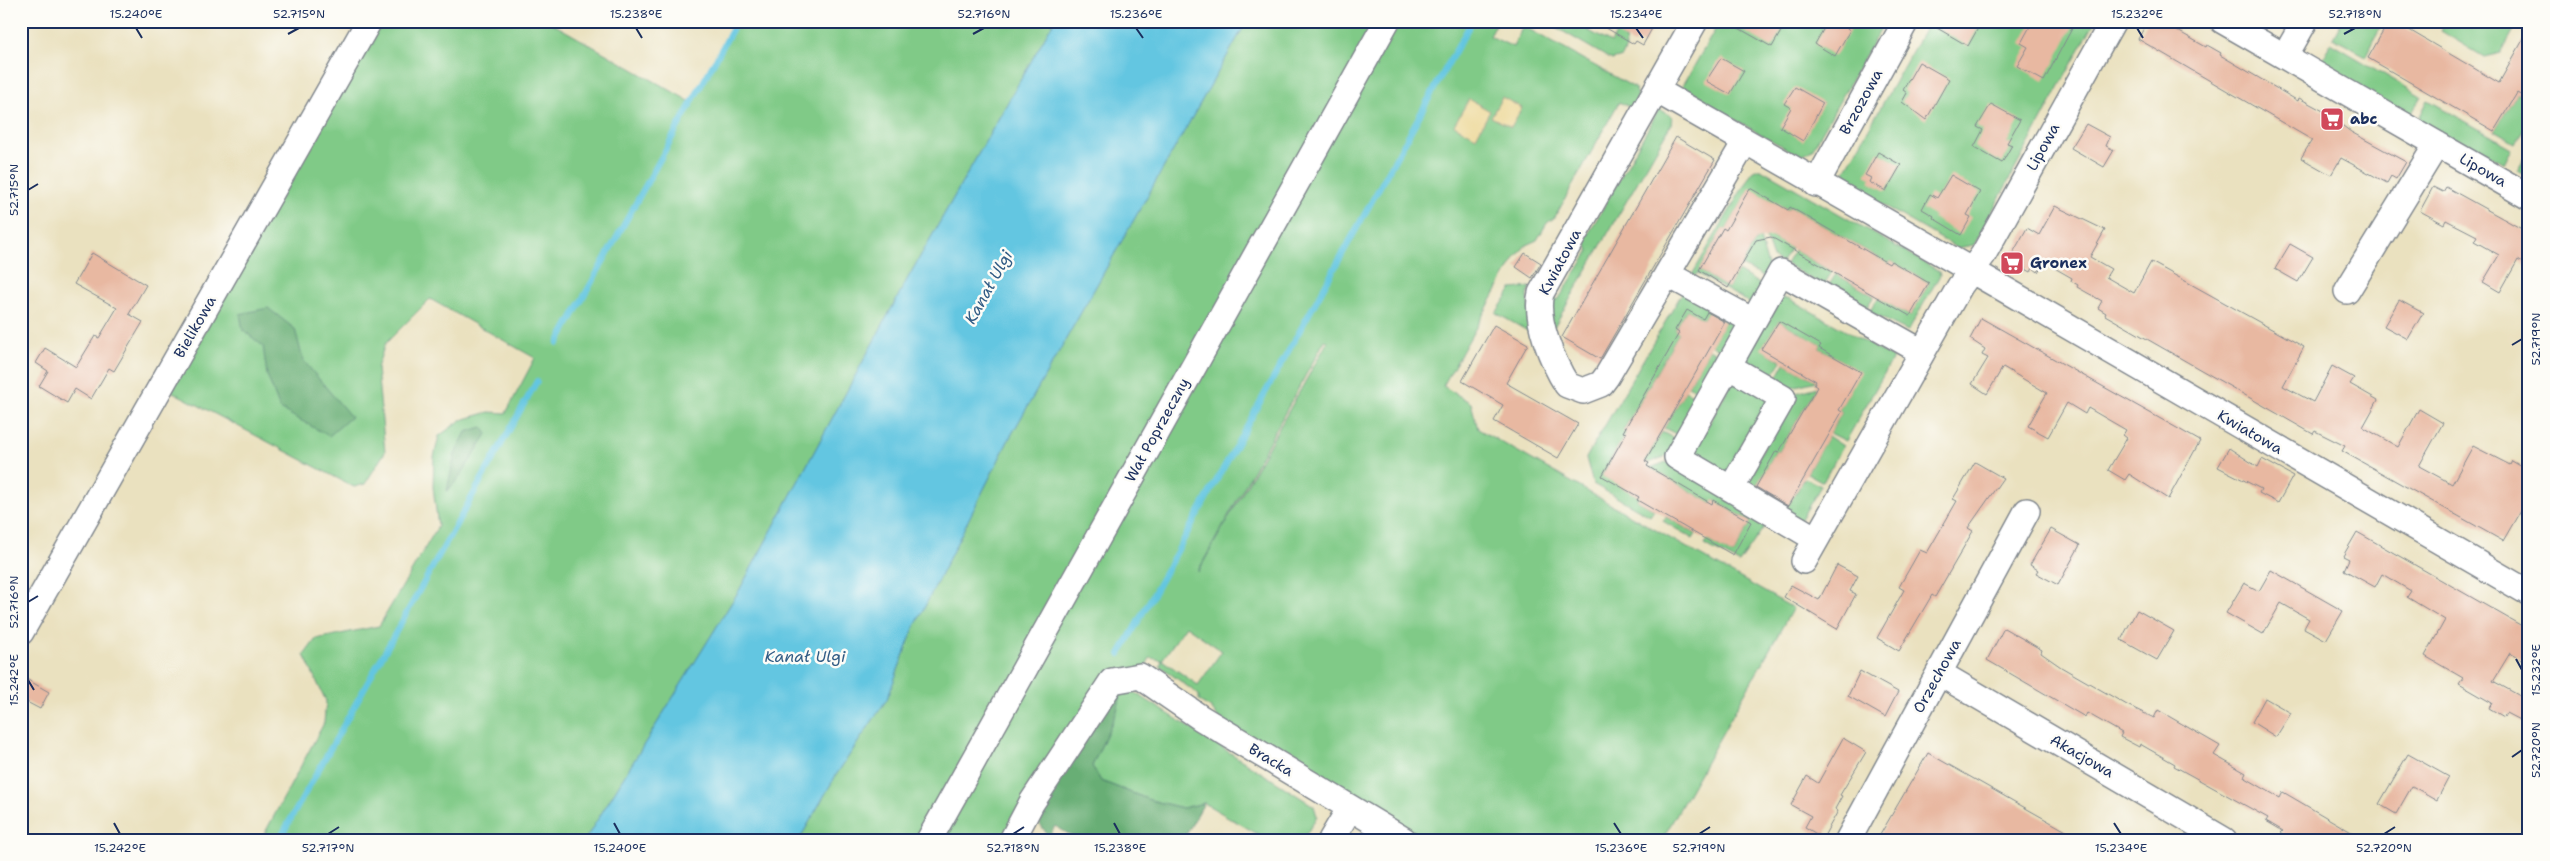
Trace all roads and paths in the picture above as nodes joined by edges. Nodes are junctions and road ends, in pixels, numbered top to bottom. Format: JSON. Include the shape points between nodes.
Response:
{"nodes":[{"id":1,"x":369,"y":21,"type":"edge"},
{"id":2,"x":1387,"y":21,"type":"edge"},
{"id":3,"x":1695,"y":21,"type":"edge"},
{"id":4,"x":1906,"y":21,"type":"edge"},
{"id":5,"x":2113,"y":21,"type":"edge"},
{"id":6,"x":2223,"y":21,"type":"edge"},
{"id":7,"x":2305,"y":21,"type":"edge"},
{"id":8,"x":2285,"y":56,"type":"junction"},
{"id":9,"x":1656,"y":90,"type":"junction"},
{"id":10,"x":1745,"y":142,"type":"junction"},
{"id":11,"x":2437,"y":144,"type":"junction"},
{"id":12,"x":1816,"y":184,"type":"junction"},
{"id":13,"x":2529,"y":197,"type":"edge"},
{"id":14,"x":1972,"y":271,"type":"junction"},
{"id":15,"x":1667,"y":274,"type":"junction"},
{"id":16,"x":2347,"y":291,"type":"dead end"},
{"id":17,"x":1753,"y":321,"type":"junction"},
{"id":18,"x":1922,"y":352,"type":"junction"},
{"id":19,"x":1728,"y":366,"type":"junction"},
{"id":20,"x":1731,"y":489,"type":"junction"},
{"id":21,"x":2027,"y":511,"type":"dead end"},
{"id":22,"x":1816,"y":539,"type":"junction"},
{"id":23,"x":1804,"y":560,"type":"dead end"},
{"id":24,"x":2529,"y":593,"type":"edge"},
{"id":25,"x":21,"y":632,"type":"edge"},
{"id":26,"x":1939,"y":673,"type":"junction"},
{"id":27,"x":1350,"y":808,"type":"junction"},
{"id":28,"x":929,"y":840,"type":"edge"},
{"id":29,"x":1012,"y":840,"type":"edge"},
{"id":30,"x":1331,"y":840,"type":"edge"},
{"id":31,"x":1404,"y":840,"type":"edge"},
{"id":32,"x":1848,"y":840,"type":"edge"},
{"id":33,"x":2224,"y":840,"type":"edge"}],
"edges":[{"from":1,"to":25,"type":"street","name":"Bielikowa"},
{"from":2,"to":28,"type":"street","name":"Wał Poprzeczny"},
{"from":3,"to":9,"type":"street"},
{"from":4,"to":12,"type":"street","name":"Brzozowa"},
{"from":5,"to":14,"type":"street","name":"Lipowa"},
{"from":6,"to":8,"type":"street","name":"Lipowa"},
{"from":7,"to":8,"type":"street"},
{"from":8,"to":11,"type":"street","name":"Lipowa"},
{"from":9,"to":10,"type":"street","name":"Kwiatowa"},
{"from":9,"to":15,"type":"street","name":"Kwiatowa","via":[[1541,293],[1539,301],[1547,346],[1567,385],[1583,390],[1601,384]]},
{"from":10,"to":12,"type":"street","name":"Kwiatowa"},
{"from":10,"to":15,"type":"street","name":"Kwiatowa"},
{"from":11,"to":13,"type":"street","name":"Lipowa"},
{"from":11,"to":16,"type":"street"},
{"from":12,"to":14,"type":"street","name":"Kwiatowa"},
{"from":14,"to":18,"type":"street"},
{"from":14,"to":24,"type":"street","name":"Kwiatowa"},
{"from":15,"to":17,"type":"street"},
{"from":17,"to":18,"type":"street","via":[[1781,272]]},
{"from":17,"to":19,"type":"street"},
{"from":18,"to":22,"type":"street"},
{"from":19,"to":20,"type":"street","via":[[1677,457]]},
{"from":19,"to":20,"type":"street","via":[[1783,398]]},
{"from":20,"to":22,"type":"street"},
{"from":21,"to":26,"type":"street","name":"Orzechowa"},
{"from":22,"to":23,"type":"street"},
{"from":26,"to":32,"type":"street","name":"Orzechowa"},
{"from":26,"to":33,"type":"street","name":"Akacjowa"},
{"from":27,"to":29,"type":"street","name":"Bracka","via":[[1201,718],[1140,676],[1112,681],[1032,802]]},
{"from":27,"to":30,"type":"street"},
{"from":27,"to":31,"type":"street","name":"Bracka"}]}
